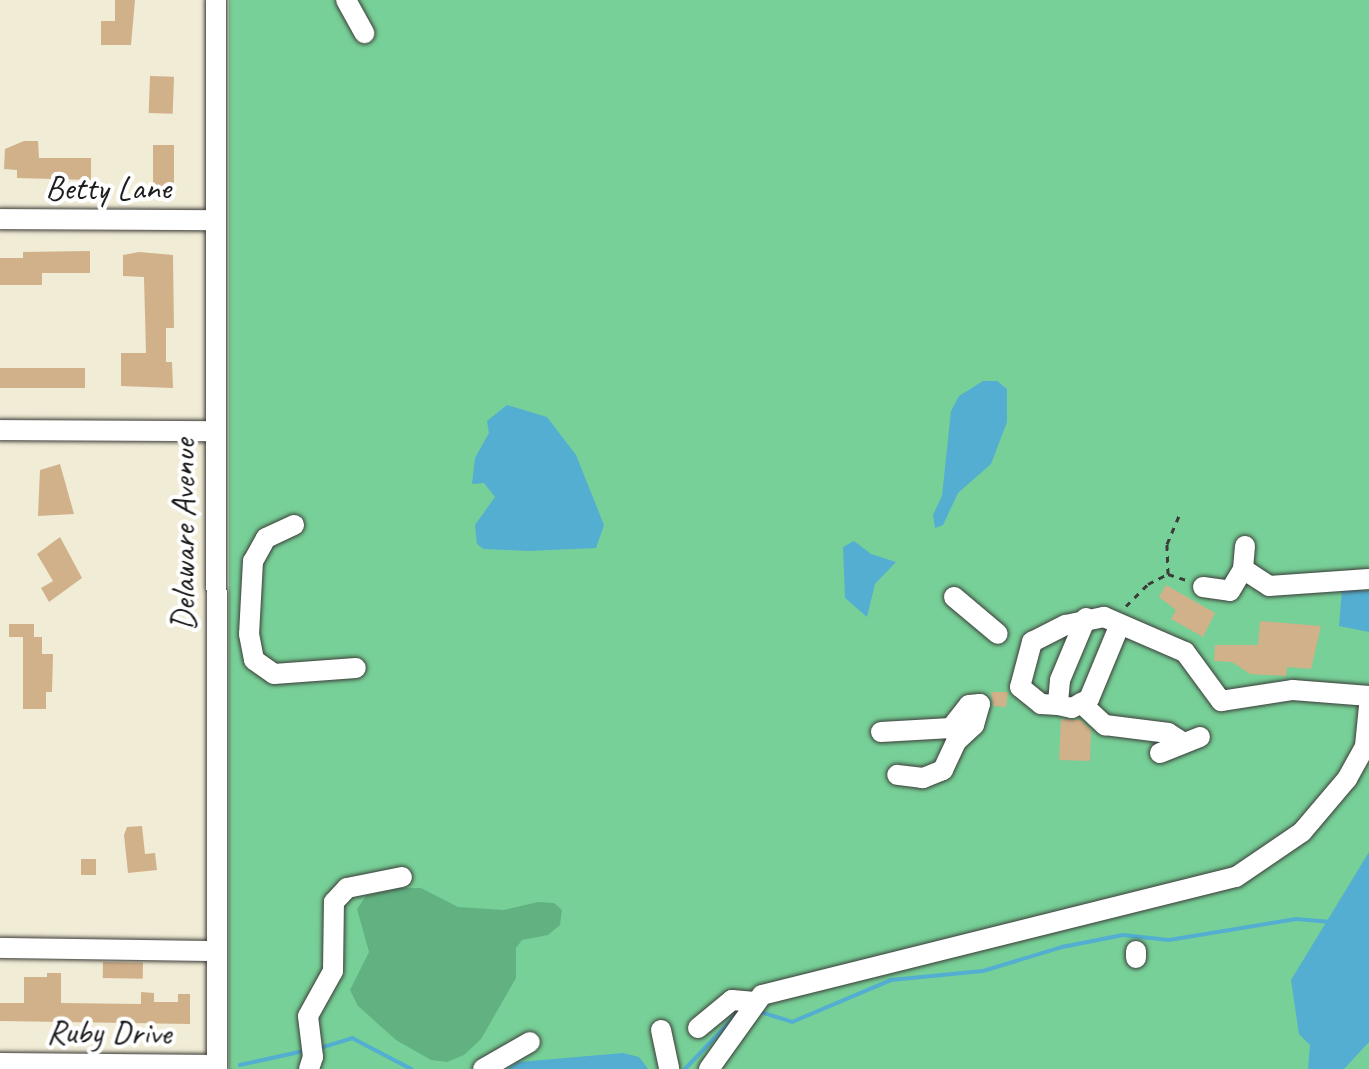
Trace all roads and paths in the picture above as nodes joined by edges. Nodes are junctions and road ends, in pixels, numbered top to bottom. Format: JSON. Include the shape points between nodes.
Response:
{"nodes":[{"id":1,"x":216,"y":0,"type":"edge"},
{"id":2,"x":346,"y":0,"type":"edge"},
{"id":3,"x":364,"y":33,"type":"dead end"},
{"id":4,"x":0,"y":219,"type":"edge"},
{"id":5,"x":215,"y":220,"type":"junction"},
{"id":6,"x":0,"y":430,"type":"edge"},
{"id":7,"x":215,"y":431,"type":"junction"},
{"id":8,"x":1180,"y":514,"type":"dead end"},
{"id":9,"x":294,"y":525,"type":"dead end"},
{"id":10,"x":1245,"y":546,"type":"dead end"},
{"id":11,"x":1243,"y":569,"type":"junction"},
{"id":12,"x":1168,"y":574,"type":"junction"},
{"id":13,"x":1369,"y":579,"type":"edge"},
{"id":14,"x":1203,"y":587,"type":"joint"},
{"id":15,"x":954,"y":597,"type":"dead end"},
{"id":16,"x":1123,"y":615,"type":"junction"},
{"id":17,"x":1086,"y":618,"type":"junction"},
{"id":18,"x":998,"y":634,"type":"dead end"},
{"id":19,"x":356,"y":668,"type":"dead end"},
{"id":20,"x":1369,"y":696,"type":"edge"},
{"id":21,"x":1081,"y":703,"type":"junction"},
{"id":22,"x":1058,"y":705,"type":"junction"},
{"id":23,"x":1369,"y":706,"type":"edge"},
{"id":24,"x":881,"y":732,"type":"dead end"},
{"id":25,"x":1160,"y":753,"type":"dead end"},
{"id":26,"x":897,"y":775,"type":"dead end"},
{"id":27,"x":402,"y":877,"type":"dead end"},
{"id":28,"x":1137,"y":904,"type":"junction"},
{"id":29,"x":1136,"y":925,"type":"dead end"},
{"id":30,"x":0,"y":948,"type":"edge"},
{"id":31,"x":216,"y":951,"type":"junction"},
{"id":32,"x":751,"y":1010,"type":"junction"},
{"id":33,"x":698,"y":1028,"type":"dead end"},
{"id":34,"x":661,"y":1030,"type":"dead end"},
{"id":35,"x":530,"y":1042,"type":"dead end"},
{"id":36,"x":311,"y":1056,"type":"edge"},
{"id":37,"x":0,"y":1063,"type":"edge"},
{"id":38,"x":217,"y":1067,"type":"edge"},
{"id":39,"x":483,"y":1069,"type":"edge"},
{"id":40,"x":669,"y":1069,"type":"edge"},
{"id":41,"x":709,"y":1069,"type":"edge"}],
"edges":[{"from":1,"to":5,"type":"street","name":"Delaware Avenue"},
{"from":2,"to":3,"type":"street"},
{"from":4,"to":5,"type":"street","name":"Betty Lane"},
{"from":5,"to":7,"type":"street","name":"Delaware Avenue"},
{"from":6,"to":7,"type":"street"},
{"from":7,"to":31,"type":"street","name":"Delaware Avenue"},
{"from":8,"to":12,"type":"path","via":[[1167,544]]},
{"from":9,"to":19,"type":"street","via":[[266,538],[253,561],[249,634],[254,660],[274,674]]},
{"from":10,"to":11,"type":"street"},
{"from":11,"to":13,"type":"street","via":[[1269,586]]},
{"from":11,"to":14,"type":"street","via":[[1230,591]]},
{"from":12,"to":14,"type":"path"},
{"from":12,"to":16,"type":"path","via":[[1148,584]]},
{"from":15,"to":18,"type":"street"},
{"from":16,"to":17,"type":"street"},
{"from":16,"to":20,"type":"street","via":[[1185,652],[1221,701],[1293,690]]},
{"from":16,"to":21,"type":"street","via":[[1089,699]]},
{"from":17,"to":22,"type":"street","via":[[1060,680]]},
{"from":17,"to":22,"type":"street","via":[[1032,642],[1020,687],[1041,704]]},
{"from":21,"to":22,"type":"street"},
{"from":21,"to":25,"type":"street","via":[[1105,725],[1191,739]]},
{"from":23,"to":28,"type":"street","via":[[1365,746],[1347,779],[1302,832],[1236,877]]},
{"from":24,"to":26,"type":"street","via":[[957,732],[951,761],[938,774]]},
{"from":27,"to":36,"type":"street","via":[[347,888],[334,902],[333,971],[308,1016]]},
{"from":28,"to":29,"type":"street"},
{"from":28,"to":32,"type":"street","via":[[762,995]]},
{"from":30,"to":31,"type":"street"},
{"from":31,"to":38,"type":"street","name":"Delaware Avenue"},
{"from":32,"to":33,"type":"street","via":[[732,1000]]},
{"from":32,"to":41,"type":"street"},
{"from":34,"to":40,"type":"street"},
{"from":35,"to":39,"type":"street"},
{"from":37,"to":38,"type":"street","name":"Ruby Drive"}]}
